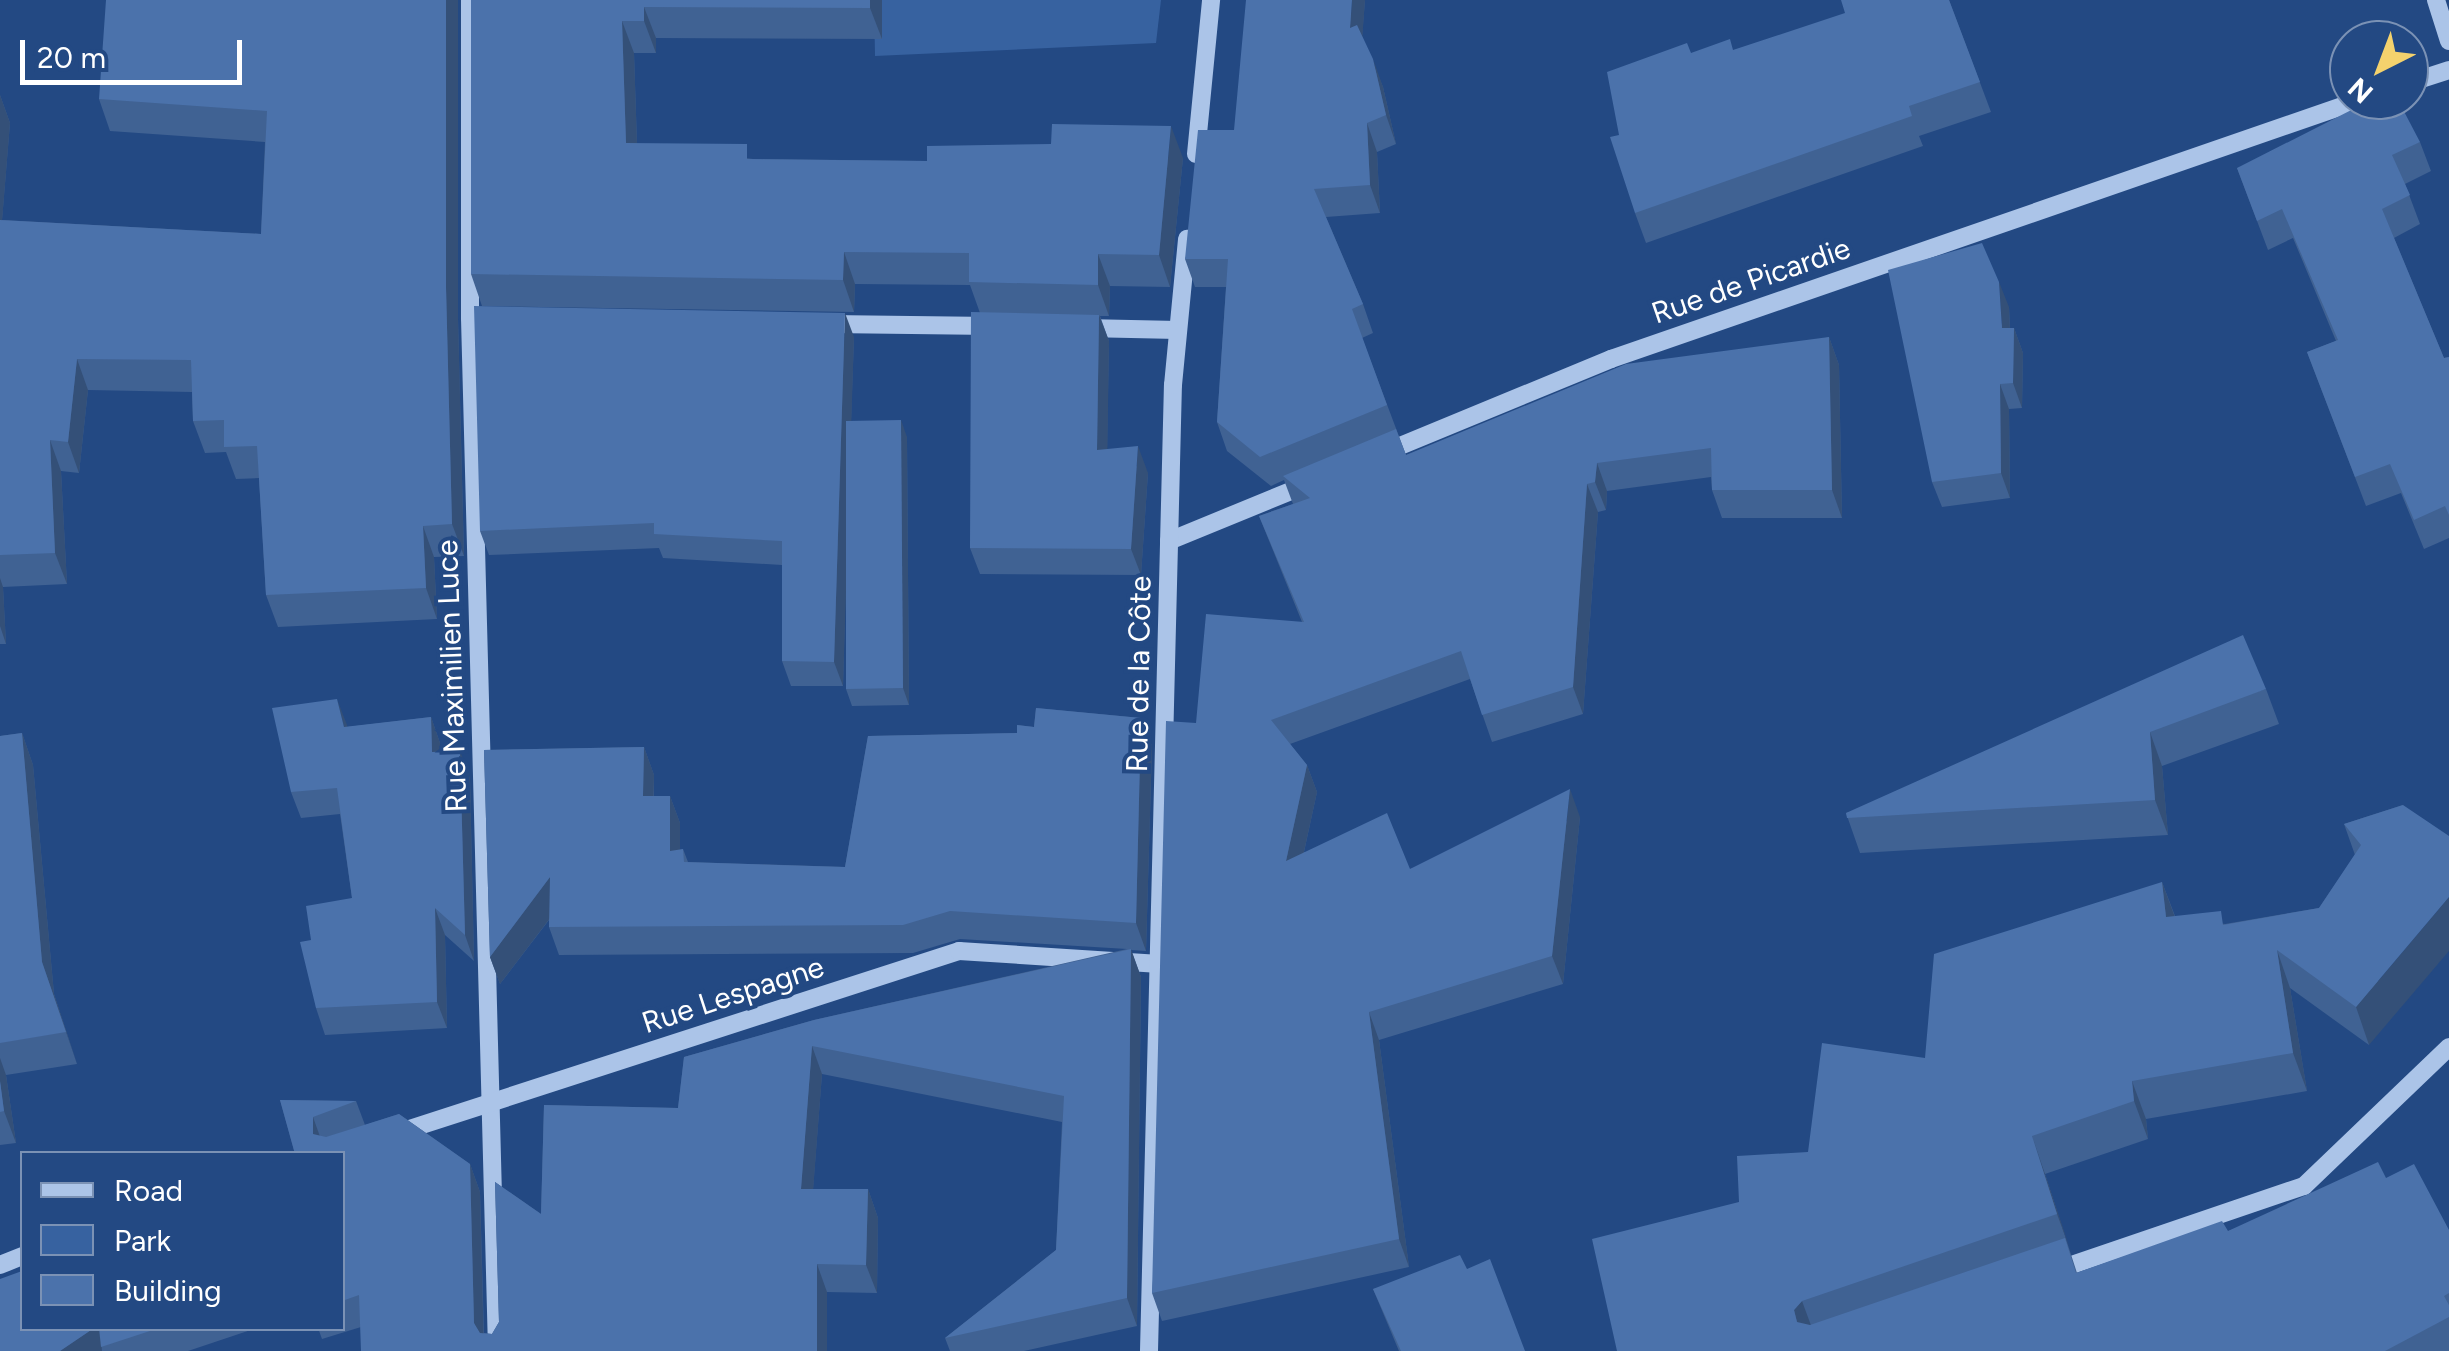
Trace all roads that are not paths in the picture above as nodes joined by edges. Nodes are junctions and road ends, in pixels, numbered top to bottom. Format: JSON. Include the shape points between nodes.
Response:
{"nodes":[{"id":1,"x":470,"y":0,"type":"edge"},
{"id":2,"x":1211,"y":0,"type":"edge"},
{"id":3,"x":2436,"y":0,"type":"edge"},
{"id":4,"x":2449,"y":41,"type":"edge"},
{"id":5,"x":2329,"y":111,"type":"edge"},
{"id":6,"x":1193,"y":179,"type":"edge"},
{"id":7,"x":1190,"y":217,"type":"edge"},
{"id":8,"x":470,"y":318,"type":"junction"},
{"id":9,"x":490,"y":318,"type":"edge"},
{"id":10,"x":804,"y":323,"type":"edge"},
{"id":11,"x":1021,"y":327,"type":"edge"},
{"id":12,"x":1060,"y":328,"type":"edge"},
{"id":13,"x":1178,"y":330,"type":"junction"},
{"id":14,"x":1372,"y":458,"type":"edge"},
{"id":15,"x":1335,"y":472,"type":"edge"},
{"id":16,"x":1169,"y":540,"type":"junction"},
{"id":17,"x":1160,"y":964,"type":"junction"},
{"id":18,"x":2449,"y":1048,"type":"edge"},
{"id":19,"x":490,"y":1103,"type":"junction"},
{"id":20,"x":367,"y":1142,"type":"edge"},
{"id":21,"x":2024,"y":1281,"type":"edge"},
{"id":22,"x":498,"y":1351,"type":"edge"},
{"id":23,"x":1149,"y":1351,"type":"edge"}],
"edges":[{"from":1,"to":8,"type":"street","name":"Rue Maximilien Luce"},
{"from":2,"to":6,"type":"street"},
{"from":3,"to":4,"type":"street"},
{"from":5,"to":14,"type":"street","name":"Rue de Picardie","via":[[1611,359]]},
{"from":7,"to":13,"type":"street","name":"Rue de la Côte"},
{"from":8,"to":9,"type":"street"},
{"from":8,"to":19,"type":"street","name":"Rue Maximilien Luce"},
{"from":10,"to":11,"type":"street"},
{"from":12,"to":13,"type":"street"},
{"from":13,"to":16,"type":"street","name":"Rue de la Côte"},
{"from":15,"to":16,"type":"street"},
{"from":16,"to":17,"type":"street","name":"Rue de la Côte"},
{"from":17,"to":19,"type":"street","name":"Rue Lespagne","via":[[959,951]]},
{"from":17,"to":23,"type":"street","name":"Rue de la Côte"},
{"from":18,"to":21,"type":"street","via":[[2304,1186]]},
{"from":19,"to":20,"type":"street","name":"Rue Lespagne"},
{"from":19,"to":22,"type":"street","name":"Rue Maximilien Luce"}]}
